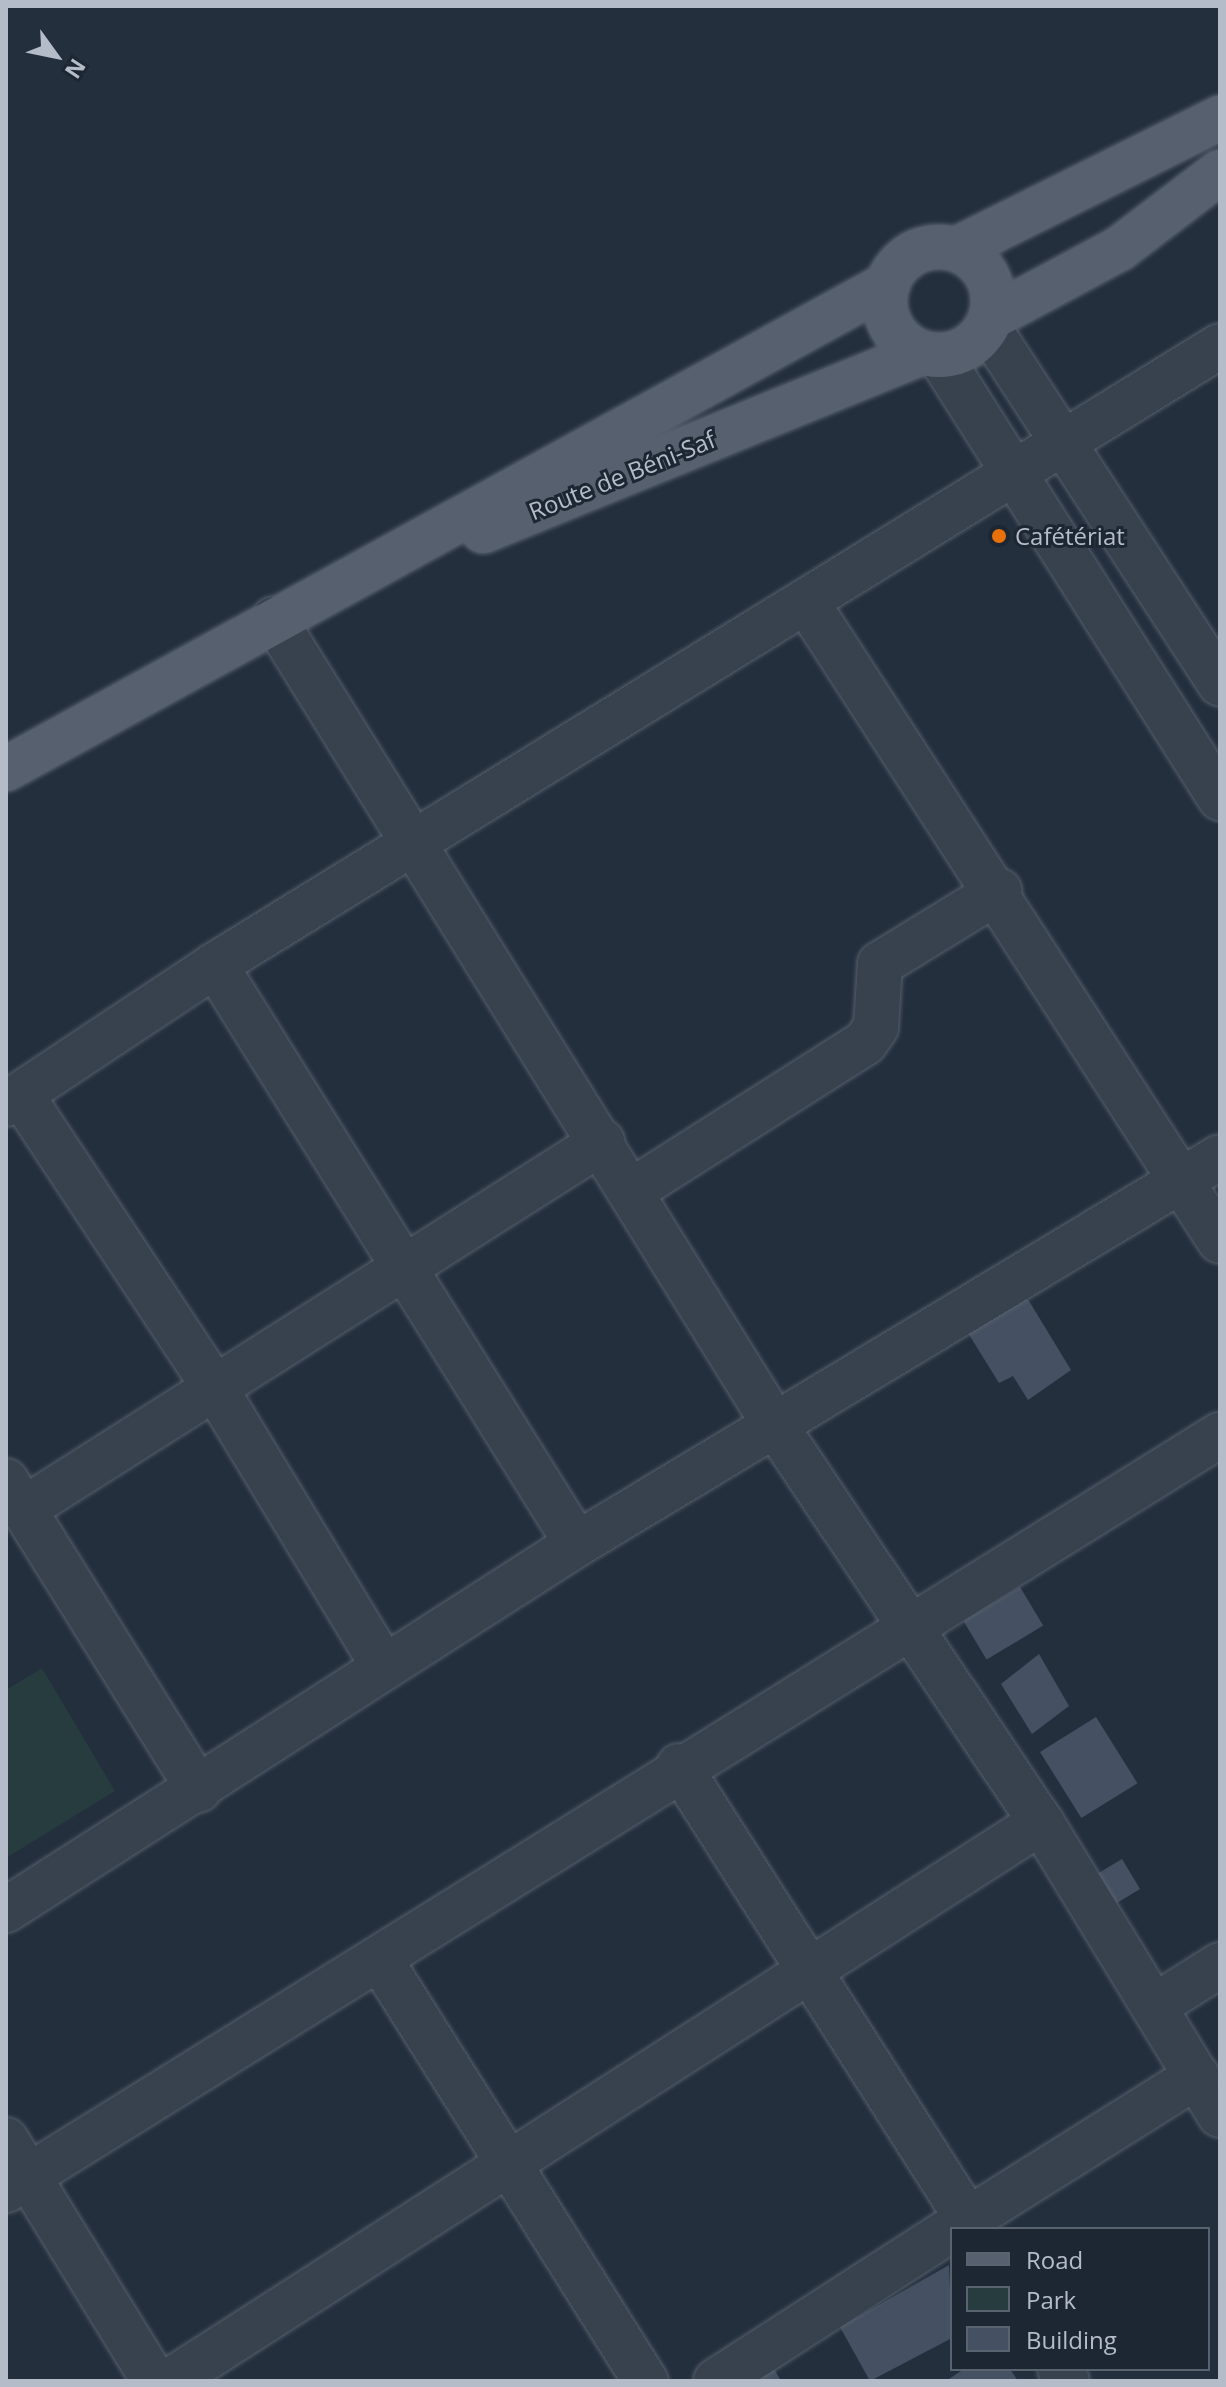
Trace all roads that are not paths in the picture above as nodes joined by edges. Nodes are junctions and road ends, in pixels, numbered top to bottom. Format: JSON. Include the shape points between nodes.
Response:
{"nodes":[{"id":1,"x":1220,"y":118,"type":"edge"},
{"id":2,"x":1220,"y":172,"type":"edge"},
{"id":3,"x":957,"y":249,"type":"junction"},
{"id":4,"x":888,"y":284,"type":"junction"},
{"id":5,"x":989,"y":322,"type":"junction"},
{"id":6,"x":1220,"y":346,"type":"edge"},
{"id":7,"x":931,"y":354,"type":"junction"},
{"id":8,"x":1066,"y":446,"type":"junction"},
{"id":9,"x":1016,"y":475,"type":"junction"},
{"id":10,"x":321,"y":596,"type":"junction"},
{"id":11,"x":809,"y":606,"type":"junction"},
{"id":12,"x":274,"y":619,"type":"junction"},
{"id":13,"x":1220,"y":684,"type":"edge"},
{"id":14,"x":6,"y":769,"type":"edge"},
{"id":15,"x":1220,"y":798,"type":"edge"},
{"id":16,"x":412,"y":849,"type":"junction"},
{"id":17,"x":999,"y":891,"type":"junction"},
{"id":18,"x":215,"y":965,"type":"junction"},
{"id":19,"x":14,"y":1100,"type":"edge"},
{"id":20,"x":602,"y":1142,"type":"junction"},
{"id":21,"x":1220,"y":1157,"type":"edge"},
{"id":22,"x":1183,"y":1179,"type":"junction"},
{"id":23,"x":633,"y":1190,"type":"junction"},
{"id":24,"x":1220,"y":1241,"type":"edge"},
{"id":25,"x":402,"y":1269,"type":"junction"},
{"id":26,"x":215,"y":1388,"type":"junction"},
{"id":27,"x":775,"y":1425,"type":"junction"},
{"id":28,"x":1220,"y":1435,"type":"edge"},
{"id":29,"x":15,"y":1495,"type":"edge"},
{"id":30,"x":577,"y":1544,"type":"junction"},
{"id":31,"x":910,"y":1627,"type":"junction"},
{"id":32,"x":384,"y":1667,"type":"junction"},
{"id":33,"x":679,"y":1766,"type":"junction"},
{"id":34,"x":199,"y":1790,"type":"junction"},
{"id":35,"x":1041,"y":1822,"type":"junction"},
{"id":36,"x":6,"y":1910,"type":"edge"},
{"id":37,"x":381,"y":1961,"type":"junction"},
{"id":38,"x":1220,"y":1965,"type":"edge"},
{"id":39,"x":815,"y":1969,"type":"junction"},
{"id":40,"x":1155,"y":2006,"type":"junction"},
{"id":41,"x":1197,"y":2076,"type":"junction"},
{"id":42,"x":1220,"y":2115,"type":"edge"},
{"id":43,"x":508,"y":2160,"type":"junction"},
{"id":44,"x":14,"y":2168,"type":"edge"},
{"id":45,"x":962,"y":2227,"type":"edge"},
{"id":46,"x":950,"y":2235,"type":"edge"},
{"id":47,"x":154,"y":2381,"type":"edge"},
{"id":48,"x":170,"y":2381,"type":"edge"},
{"id":49,"x":646,"y":2381,"type":"edge"},
{"id":50,"x":716,"y":2381,"type":"edge"}],
"edges":[{"from":1,"to":3,"type":"main road"},
{"from":2,"to":5,"type":"main road","via":[[1119,249]]},
{"from":3,"to":4,"type":"main road","via":[[922,249]]},
{"from":3,"to":5,"type":"main road","via":[[984,269]]},
{"from":4,"to":7,"type":"main road","via":[[887,318]]},
{"from":4,"to":10,"type":"main road","name":"Route de Béni-Saf"},
{"from":5,"to":7,"type":"main road","via":[[971,345]]},
{"from":5,"to":8,"type":"street"},
{"from":6,"to":8,"type":"street"},
{"from":7,"to":9,"type":"street"},
{"from":7,"to":10,"type":"main road","name":"Route de Béni-Saf"},
{"from":8,"to":9,"type":"street"},
{"from":8,"to":13,"type":"street"},
{"from":9,"to":11,"type":"street"},
{"from":9,"to":15,"type":"street"},
{"from":10,"to":12,"type":"main road","name":"Route de Béni-Saf"},
{"from":11,"to":16,"type":"street"},
{"from":11,"to":17,"type":"street"},
{"from":12,"to":14,"type":"main road","name":"Route de Béni-Saf"},
{"from":12,"to":16,"type":"street"},
{"from":16,"to":18,"type":"street"},
{"from":16,"to":20,"type":"street"},
{"from":17,"to":22,"type":"street"},
{"from":17,"to":23,"type":"street","via":[[880,964],[876,1027],[865,1043]]},
{"from":18,"to":19,"type":"street"},
{"from":18,"to":25,"type":"street"},
{"from":19,"to":26,"type":"street"},
{"from":20,"to":23,"type":"street"},
{"from":20,"to":25,"type":"street"},
{"from":21,"to":22,"type":"street"},
{"from":22,"to":24,"type":"street"},
{"from":22,"to":27,"type":"street"},
{"from":23,"to":27,"type":"street"},
{"from":25,"to":26,"type":"street"},
{"from":25,"to":30,"type":"street"},
{"from":26,"to":29,"type":"street"},
{"from":26,"to":32,"type":"street"},
{"from":27,"to":30,"type":"street"},
{"from":27,"to":31,"type":"street"},
{"from":28,"to":31,"type":"street"},
{"from":29,"to":34,"type":"street"},
{"from":30,"to":32,"type":"street"},
{"from":31,"to":33,"type":"street"},
{"from":31,"to":35,"type":"street"},
{"from":32,"to":34,"type":"street"},
{"from":33,"to":37,"type":"street"},
{"from":33,"to":39,"type":"street"},
{"from":34,"to":36,"type":"street"},
{"from":35,"to":39,"type":"street"},
{"from":35,"to":40,"type":"street"},
{"from":37,"to":43,"type":"street"},
{"from":37,"to":44,"type":"street"},
{"from":38,"to":40,"type":"street"},
{"from":39,"to":43,"type":"street"},
{"from":39,"to":45,"type":"street"},
{"from":40,"to":41,"type":"street"},
{"from":41,"to":42,"type":"street"},
{"from":41,"to":45,"type":"street"},
{"from":43,"to":48,"type":"street"},
{"from":43,"to":49,"type":"street"},
{"from":44,"to":47,"type":"street"},
{"from":46,"to":50,"type":"street"}]}
